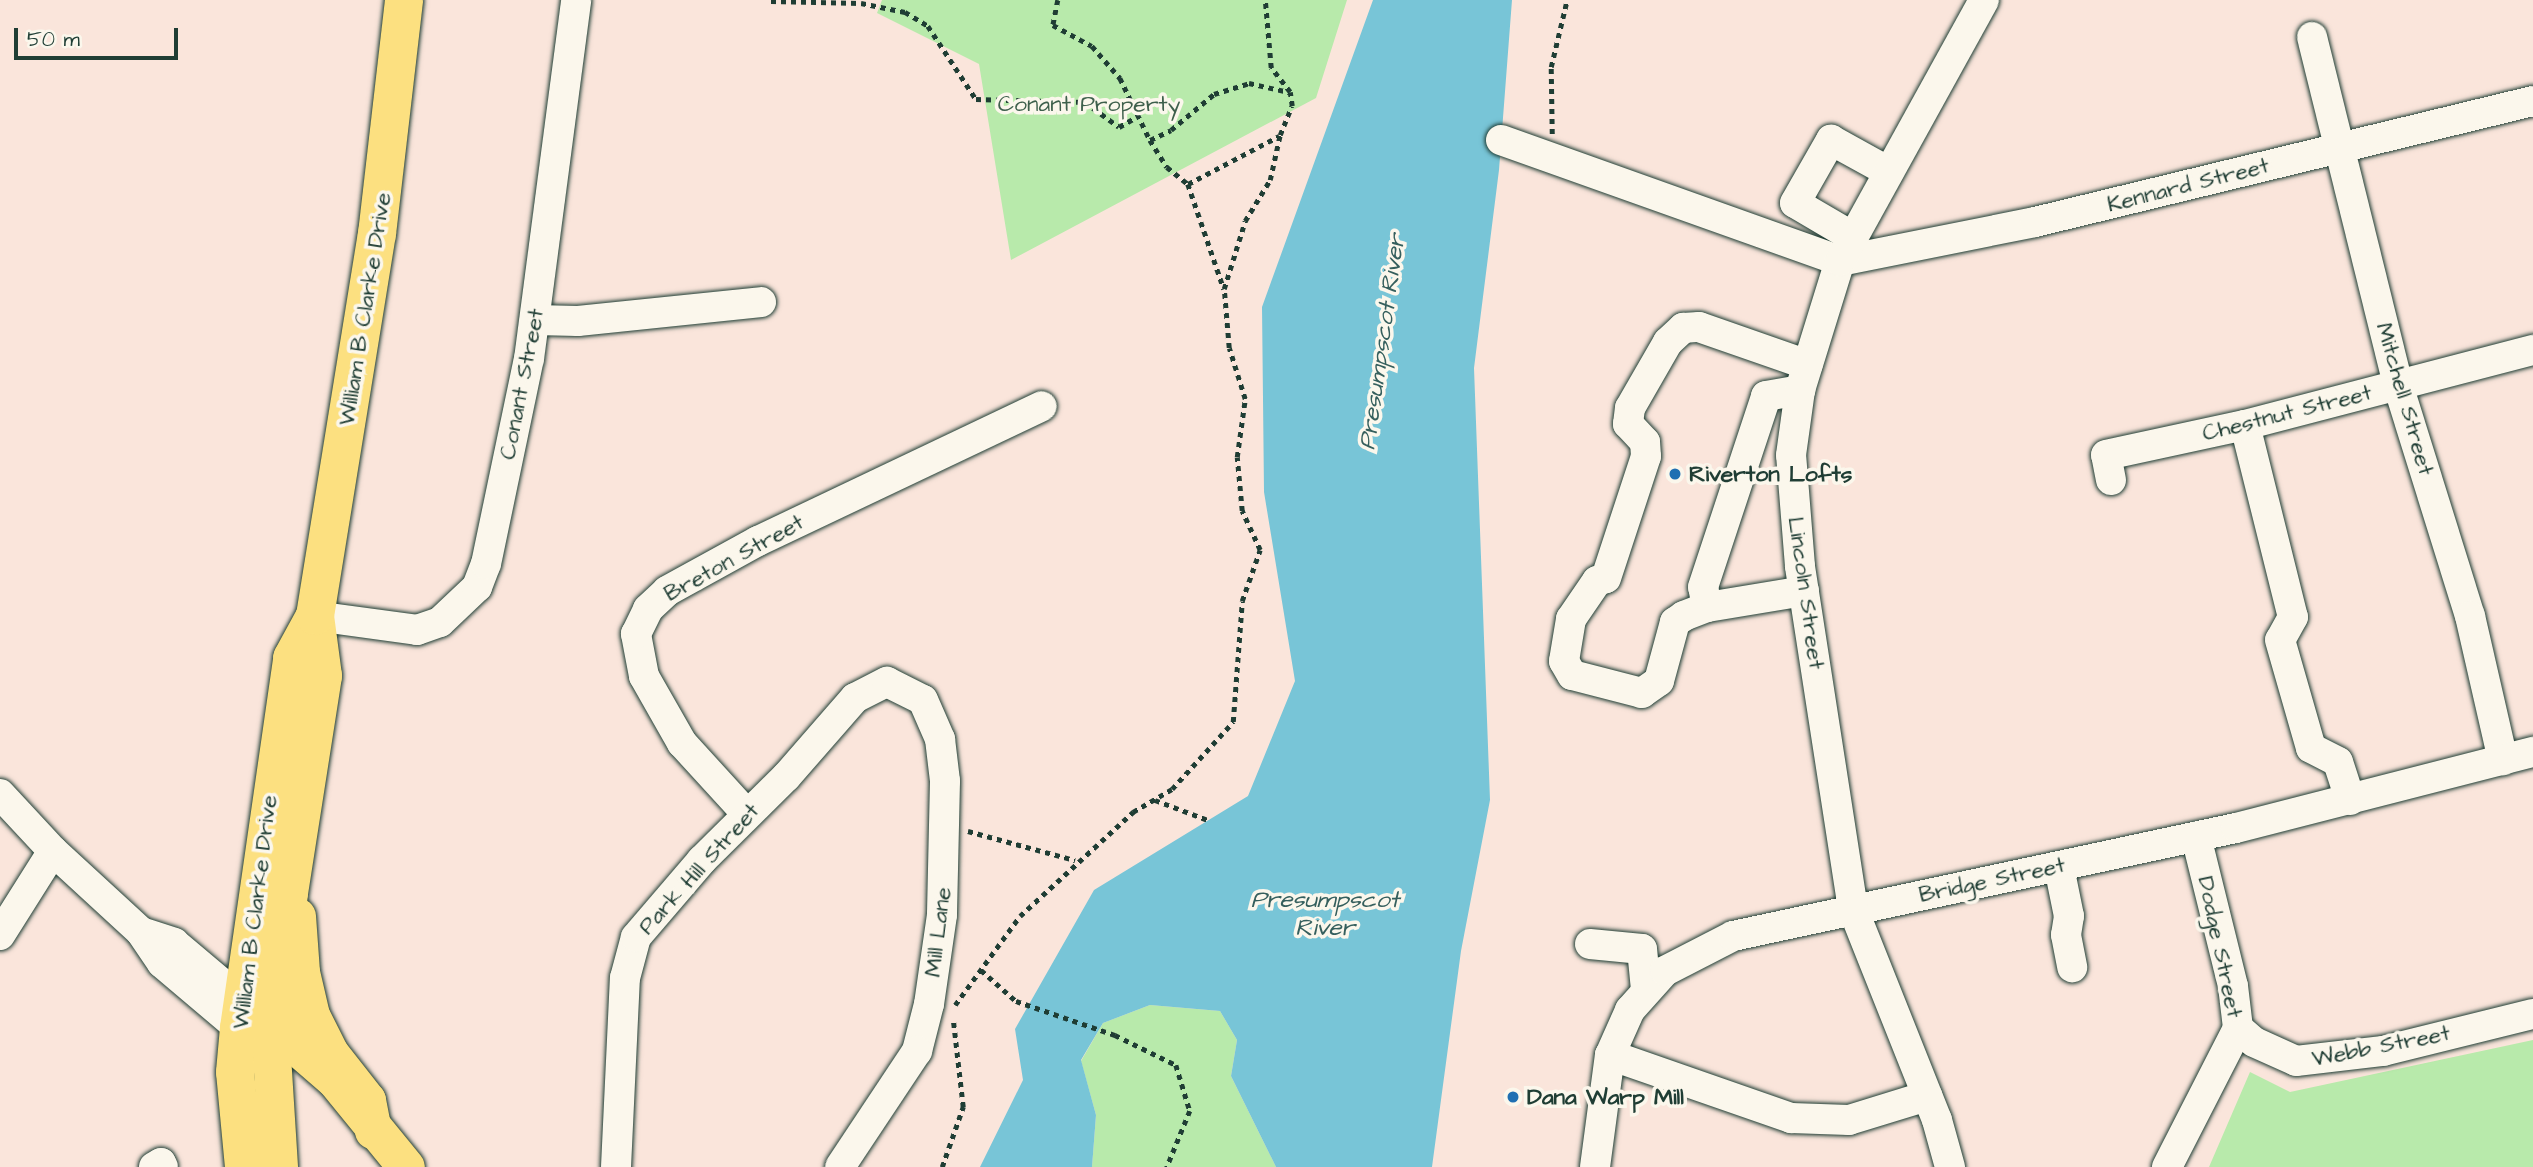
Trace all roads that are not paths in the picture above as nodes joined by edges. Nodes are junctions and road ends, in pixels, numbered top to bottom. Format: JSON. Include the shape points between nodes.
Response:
{"nodes":[{"id":1,"x":404,"y":0,"type":"edge"},
{"id":2,"x":576,"y":0,"type":"edge"},
{"id":3,"x":1984,"y":0,"type":"edge"},
{"id":4,"x":2312,"y":37,"type":"dead end"},
{"id":5,"x":2533,"y":101,"type":"edge"},
{"id":6,"x":1502,"y":140,"type":"dead end"},
{"id":7,"x":2338,"y":149,"type":"junction"},
{"id":8,"x":1889,"y":172,"type":"junction"},
{"id":9,"x":1847,"y":249,"type":"junction"},
{"id":10,"x":761,"y":302,"type":"dead end"},
{"id":11,"x":535,"y":320,"type":"junction"},
{"id":12,"x":2533,"y":350,"type":"edge"},
{"id":13,"x":1804,"y":377,"type":"junction"},
{"id":14,"x":2399,"y":385,"type":"junction"},
{"id":15,"x":1042,"y":406,"type":"dead end"},
{"id":16,"x":2245,"y":425,"type":"junction"},
{"id":17,"x":2111,"y":480,"type":"dead end"},
{"id":18,"x":1804,"y":591,"type":"junction"},
{"id":19,"x":1707,"y":607,"type":"junction"},
{"id":20,"x":314,"y":616,"type":"junction"},
{"id":21,"x":307,"y":667,"type":"junction"},
{"id":22,"x":901,"y":689,"type":"joint"},
{"id":23,"x":2533,"y":752,"type":"edge"},
{"id":24,"x":2503,"y":760,"type":"junction"},
{"id":25,"x":0,"y":794,"type":"edge"},
{"id":26,"x":2350,"y":800,"type":"junction"},
{"id":27,"x":746,"y":813,"type":"junction"},
{"id":28,"x":2196,"y":836,"type":"junction"},
{"id":29,"x":53,"y":851,"type":"junction"},
{"id":30,"x":2059,"y":867,"type":"junction"},
{"id":31,"x":289,"y":892,"type":"junction"},
{"id":32,"x":9,"y":897,"type":"edge"},
{"id":33,"x":1853,"y":909,"type":"junction"},
{"id":34,"x":0,"y":935,"type":"edge"},
{"id":35,"x":1590,"y":944,"type":"dead end"},
{"id":36,"x":2072,"y":967,"type":"dead end"},
{"id":37,"x":1646,"y":990,"type":"junction"},
{"id":38,"x":2533,"y":1014,"type":"edge"},
{"id":39,"x":2238,"y":1027,"type":"junction"},
{"id":40,"x":257,"y":1029,"type":"junction"},
{"id":41,"x":1610,"y":1055,"type":"junction"},
{"id":42,"x":1927,"y":1096,"type":"junction"},
{"id":43,"x":373,"y":1130,"type":"junction"},
{"id":44,"x":154,"y":1167,"type":"edge"},
{"id":45,"x":163,"y":1167,"type":"edge"},
{"id":46,"x":244,"y":1167,"type":"edge"},
{"id":47,"x":279,"y":1167,"type":"edge"},
{"id":48,"x":406,"y":1167,"type":"edge"},
{"id":49,"x":616,"y":1167,"type":"edge"},
{"id":50,"x":840,"y":1167,"type":"edge"},
{"id":51,"x":1595,"y":1167,"type":"edge"},
{"id":52,"x":1950,"y":1167,"type":"edge"},
{"id":53,"x":2167,"y":1167,"type":"edge"}],
"edges":[{"from":1,"to":20,"type":"highway","name":"William B Clarke Drive","via":[[377,234]]},
{"from":2,"to":11,"type":"street","name":"Conant Street"},
{"from":3,"to":8,"type":"street","name":"Lincoln Street"},
{"from":4,"to":7,"type":"street","name":"Mitchell Street"},
{"from":5,"to":7,"type":"street","name":"Kennard Street"},
{"from":6,"to":9,"type":"street"},
{"from":7,"to":9,"type":"street","name":"Kennard Street","via":[[2035,222]]},
{"from":7,"to":14,"type":"street","name":"Mitchell Street"},
{"from":8,"to":9,"type":"street","name":"Lincoln Street"},
{"from":8,"to":9,"type":"street","via":[[1831,140],[1795,203]]},
{"from":9,"to":13,"type":"street","name":"Lincoln Street"},
{"from":10,"to":11,"type":"street","via":[[578,321]]},
{"from":11,"to":20,"type":"street","name":"Conant Street","via":[[490,544],[477,587],[440,622],[417,630]]},
{"from":12,"to":14,"type":"street","name":"Chestnut Street"},
{"from":13,"to":18,"type":"street","name":"Lincoln Street","via":[[1792,468]]},
{"from":13,"to":19,"type":"street","via":[[1766,397],[1703,587]]},
{"from":13,"to":19,"type":"street","via":[[1699,327],[1683,328],[1668,342],[1630,408],[1628,424],[1645,442],[1646,456],[1606,578],[1597,581],[1571,619],[1564,661],[1572,675],[1642,693],[1658,681],[1675,622]]},
{"from":14,"to":16,"type":"street","name":"Chestnut Street"},
{"from":14,"to":24,"type":"street","name":"Mitchell Street","via":[[2470,616]]},
{"from":15,"to":27,"type":"street","name":"Breton Street","via":[[758,541],[667,592],[648,609],[636,634],[644,676],[682,743]]},
{"from":16,"to":17,"type":"street","name":"Chestnut Street","via":[[2106,455]]},
{"from":16,"to":26,"type":"street","via":[[2293,617],[2280,640],[2311,748],[2339,762]]},
{"from":18,"to":19,"type":"street"},
{"from":18,"to":33,"type":"street","name":"Lincoln Street"},
{"from":20,"to":21,"type":"highway","name":"William B Clarke Drive"},
{"from":21,"to":31,"type":"highway","name":"William B Clarke Drive"},
{"from":21,"to":40,"type":"highway","name":"William B Clarke Drive"},
{"from":22,"to":27,"type":"street","name":"Park Hill Street","via":[[887,682],[855,698],[786,777]]},
{"from":22,"to":50,"type":"street","name":"Mill Lane","via":[[923,700],[940,739],[945,824],[942,915],[917,1051]]},
{"from":23,"to":24,"type":"street","name":"Bridge Street"},
{"from":24,"to":26,"type":"street","name":"Bridge Street"},
{"from":25,"to":29,"type":"street"},
{"from":26,"to":28,"type":"street","name":"Bridge Street"},
{"from":27,"to":49,"type":"street","name":"Park Hill Street","via":[[636,937],[625,978]]},
{"from":28,"to":30,"type":"street","name":"Bridge Street"},
{"from":28,"to":39,"type":"street","name":"Dodge Street","via":[[2233,986]]},
{"from":29,"to":32,"type":"street"},
{"from":29,"to":40,"type":"street","via":[[141,932],[174,943]]},
{"from":30,"to":33,"type":"street","name":"Bridge Street"},
{"from":30,"to":36,"type":"street","via":[[2069,916],[2066,935]]},
{"from":31,"to":40,"type":"highway","name":"William B Clarke Drive"},
{"from":31,"to":43,"type":"main road","via":[[301,927],[301,972],[311,1015],[330,1053],[367,1100]]},
{"from":32,"to":34,"type":"street"},
{"from":33,"to":37,"type":"street","name":"Bridge Street","via":[[1733,936],[1687,956]]},
{"from":33,"to":42,"type":"street","name":"Lincoln Street"},
{"from":35,"to":37,"type":"street","via":[[1642,949]]},
{"from":37,"to":41,"type":"street","name":"Bridge Street","via":[[1630,1010]]},
{"from":38,"to":39,"type":"street","name":"Webb Street","via":[[2383,1051],[2296,1062],[2254,1042]]},
{"from":39,"to":53,"type":"street","name":"Dodge Street"},
{"from":40,"to":43,"type":"main road","via":[[335,1080]]},
{"from":40,"to":46,"type":"highway","name":"William B Clarke Drive","via":[[235,1072]]},
{"from":40,"to":47,"type":"highway","name":"William B Clarke Drive"},
{"from":41,"to":42,"type":"street","via":[[1791,1118],[1849,1120]]},
{"from":41,"to":51,"type":"street","name":"Bridge Street"},
{"from":42,"to":52,"type":"street","name":"Lincoln Street"},
{"from":43,"to":48,"type":"main road"},
{"from":44,"to":45,"type":"street","via":[[161,1163]]}]}
